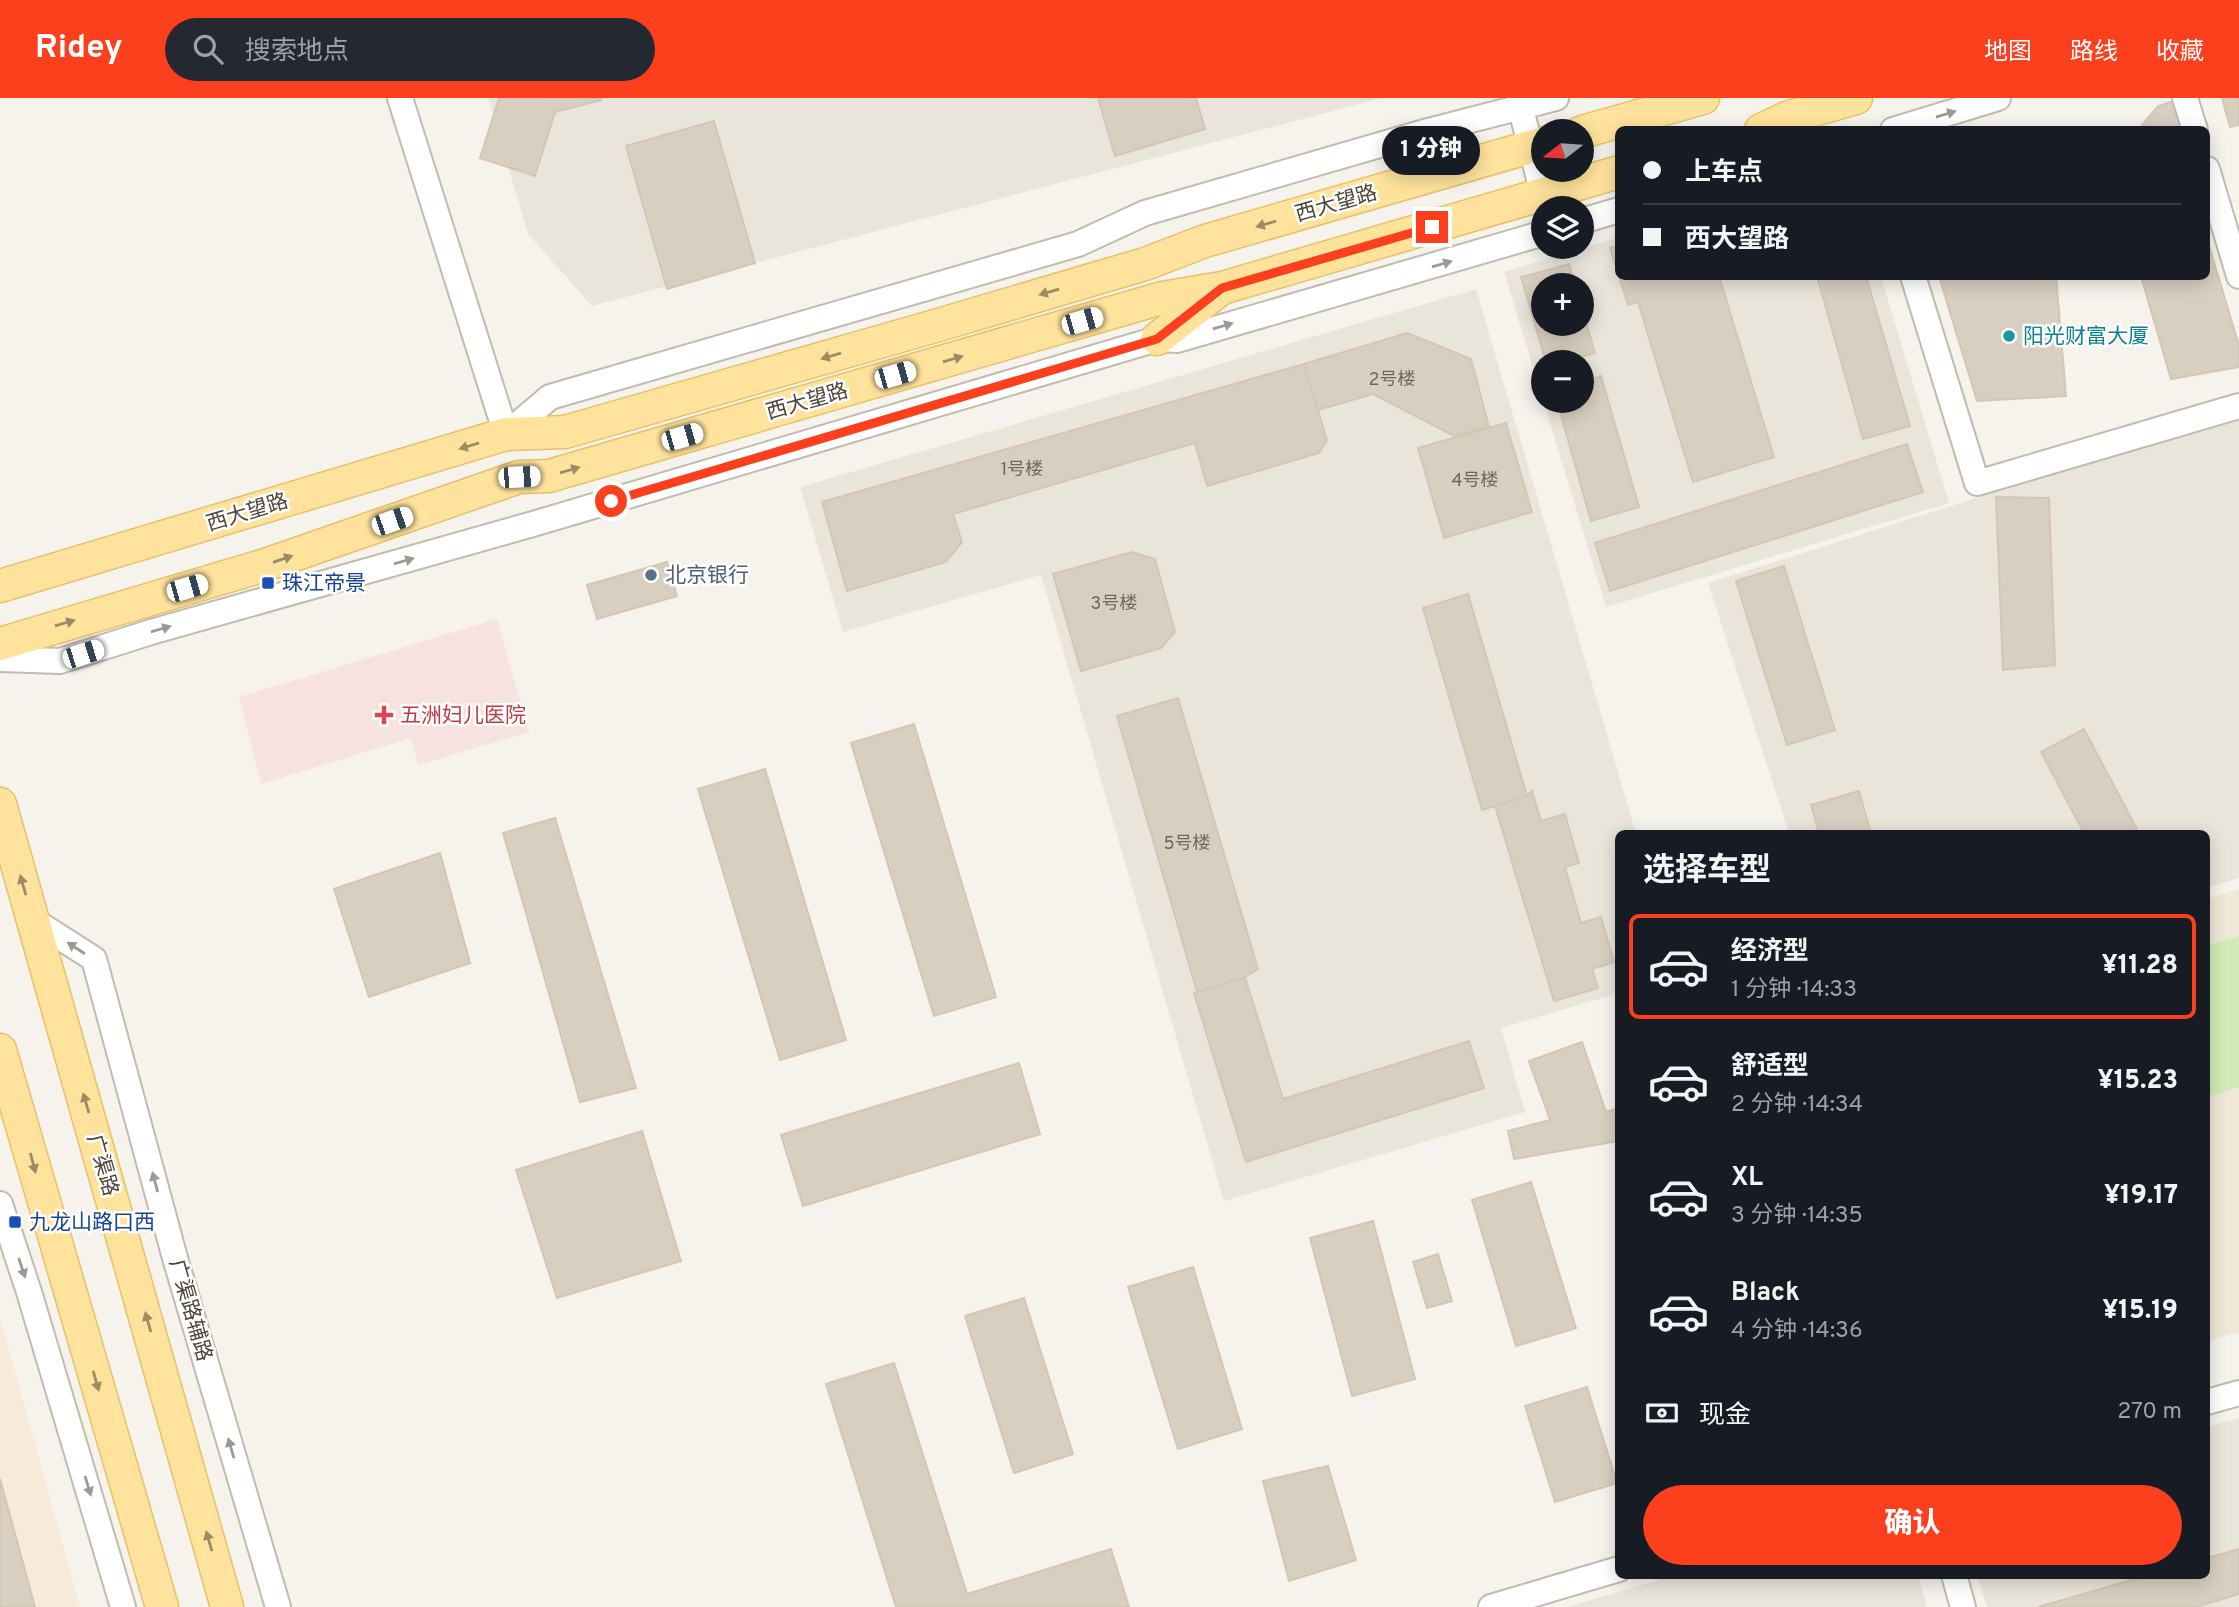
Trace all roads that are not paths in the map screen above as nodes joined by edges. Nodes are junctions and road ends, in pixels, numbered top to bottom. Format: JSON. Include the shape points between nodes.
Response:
{"nodes":[{"id":1,"x":400,"y":98,"type":"edge"},
{"id":2,"x":1556,"y":98,"type":"edge"},
{"id":3,"x":1703,"y":98,"type":"edge"},
{"id":4,"x":1856,"y":98,"type":"edge"},
{"id":5,"x":1998,"y":98,"type":"edge"},
{"id":6,"x":2185,"y":98,"type":"edge"},
{"id":7,"x":1519,"y":103,"type":"edge"},
{"id":8,"x":1770,"y":126,"type":"edge"},
{"id":9,"x":1906,"y":126,"type":"edge"},
{"id":10,"x":2194,"y":126,"type":"edge"},
{"id":11,"x":1594,"y":129,"type":"edge"},
{"id":12,"x":1531,"y":130,"type":"edge"},
{"id":13,"x":1531,"y":147,"type":"edge"},
{"id":14,"x":1615,"y":173,"type":"edge"},
{"id":15,"x":2210,"y":179,"type":"edge"},
{"id":16,"x":1542,"y":182,"type":"edge"},
{"id":17,"x":1543,"y":194,"type":"junction"},
{"id":18,"x":1615,"y":211,"type":"edge"},
{"id":19,"x":1594,"y":217,"type":"edge"},
{"id":20,"x":1531,"y":237,"type":"edge"},
{"id":21,"x":2239,"y":276,"type":"edge"},
{"id":22,"x":1914,"y":280,"type":"edge"},
{"id":23,"x":1222,"y":288,"type":"junction"},
{"id":24,"x":1157,"y":339,"type":"junction"},
{"id":25,"x":2239,"y":407,"type":"edge"},
{"id":26,"x":506,"y":435,"type":"junction"},
{"id":27,"x":0,"y":586,"type":"edge"},
{"id":28,"x":0,"y":644,"type":"edge"},
{"id":29,"x":0,"y":659,"type":"edge"},
{"id":30,"x":0,"y":803,"type":"edge"},
{"id":31,"x":33,"y":920,"type":"junction"},
{"id":32,"x":0,"y":1050,"type":"edge"},
{"id":33,"x":0,"y":1204,"type":"edge"},
{"id":34,"x":2239,"y":1394,"type":"edge"},
{"id":35,"x":2210,"y":1401,"type":"edge"},
{"id":36,"x":1615,"y":1570,"type":"edge"},
{"id":37,"x":1955,"y":1579,"type":"edge"},
{"id":38,"x":123,"y":1607,"type":"edge"},
{"id":39,"x":163,"y":1607,"type":"edge"},
{"id":40,"x":228,"y":1607,"type":"edge"},
{"id":41,"x":278,"y":1607,"type":"edge"},
{"id":42,"x":1491,"y":1607,"type":"edge"},
{"id":43,"x":1963,"y":1607,"type":"edge"}],
"edges":[{"from":1,"to":26,"type":"street"},
{"from":2,"to":7,"type":"street"},
{"from":3,"to":11,"type":"main road"},
{"from":4,"to":8,"type":"main road"},
{"from":9,"to":5,"type":"street","one_way":true},
{"from":6,"to":10,"type":"street"},
{"from":7,"to":12,"type":"street"},
{"from":7,"to":26,"type":"street","via":[[1145,213],[1078,244],[550,397]]},
{"from":13,"to":26,"type":"main road","name":"西大望路","one_way":true,"via":[[577,429]]},
{"from":14,"to":17,"type":"main road","name":"西大望路"},
{"from":15,"to":21,"type":"street"},
{"from":16,"to":17,"type":"street"},
{"from":17,"to":23,"type":"main road","name":"西大望路"},
{"from":18,"to":19,"type":"street"},
{"from":24,"to":20,"type":"street","one_way":true,"via":[[1177,340]]},
{"from":22,"to":25,"type":"street","via":[[1977,483]]},
{"from":23,"to":24,"type":"main road"},
{"from":28,"to":23,"type":"main road","name":"西大望路","one_way":true,"via":[[265,565],[519,477],[549,475],[1162,298]]},
{"from":29,"to":24,"type":"street","one_way":true,"via":[[60,661]]},
{"from":26,"to":27,"type":"main road","name":"西大望路","one_way":true},
{"from":31,"to":30,"type":"main road","name":"广渠路","one_way":true},
{"from":40,"to":31,"type":"main road","name":"广渠路","one_way":true},
{"from":41,"to":31,"type":"street","name":"广渠路辅路","one_way":true,"via":[[175,1258],[94,959]]},
{"from":32,"to":39,"type":"main road","one_way":true},
{"from":33,"to":38,"type":"street","one_way":true},
{"from":34,"to":35,"type":"street"},
{"from":36,"to":42,"type":"street"},
{"from":37,"to":43,"type":"street"}]}
